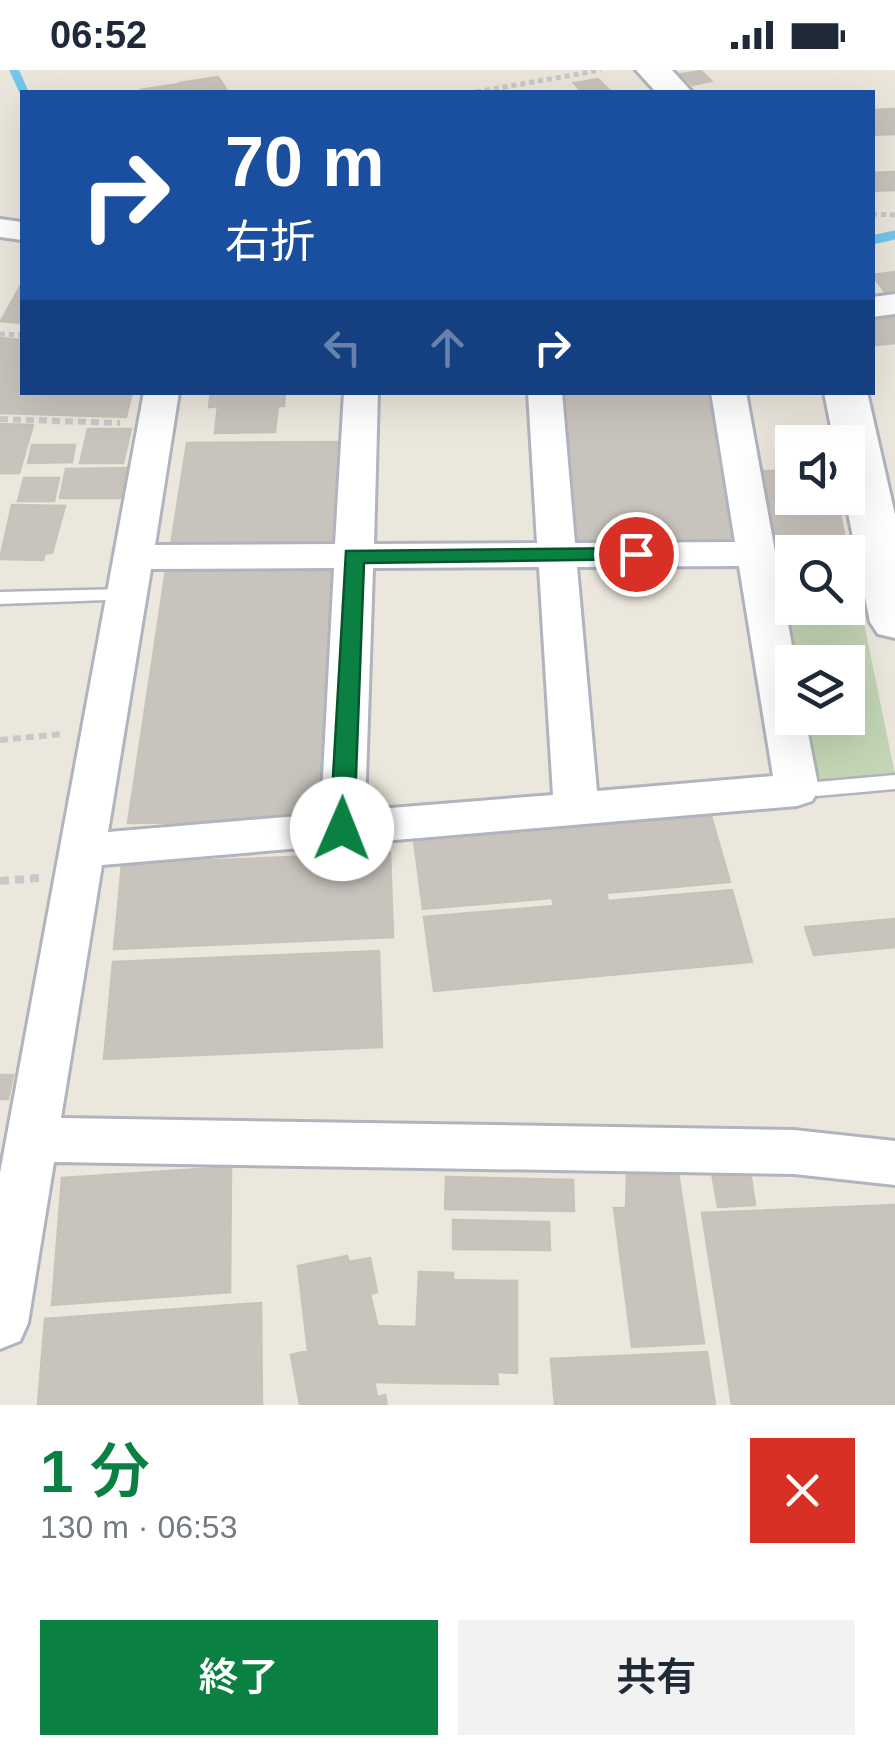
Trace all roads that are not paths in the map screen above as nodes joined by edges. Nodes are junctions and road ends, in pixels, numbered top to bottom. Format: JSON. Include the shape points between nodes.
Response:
{"nodes":[{"id":1,"x":653,"y":70,"type":"edge"},
{"id":2,"x":673,"y":90,"type":"edge"},
{"id":3,"x":361,"y":395,"type":"edge"},
{"id":4,"x":546,"y":395,"type":"edge"},
{"id":5,"x":729,"y":395,"type":"edge"},
{"id":6,"x":846,"y":395,"type":"edge"},
{"id":7,"x":159,"y":408,"type":"edge"},
{"id":8,"x":756,"y":554,"type":"junction"},
{"id":9,"x":557,"y":555,"type":"junction"},
{"id":10,"x":154,"y":556,"type":"dead end"},
{"id":11,"x":354,"y":556,"type":"junction"},
{"id":12,"x":126,"y":595,"type":"junction"},
{"id":13,"x":0,"y":598,"type":"edge"},
{"id":14,"x":895,"y":622,"type":"edge"},
{"id":15,"x":895,"y":782,"type":"edge"},
{"id":16,"x":816,"y":789,"type":"dead end"},
{"id":17,"x":576,"y":809,"type":"junction"},
{"id":18,"x":342,"y":829,"type":"junction"},
{"id":19,"x":106,"y":849,"type":"dead end"},
{"id":20,"x":32,"y":1140,"type":"junction"},
{"id":21,"x":895,"y":1163,"type":"edge"},
{"id":22,"x":0,"y":1323,"type":"edge"}],
"edges":[{"from":1,"to":2,"type":"street"},
{"from":3,"to":11,"type":"street"},
{"from":4,"to":9,"type":"street"},
{"from":5,"to":8,"type":"street"},
{"from":6,"to":14,"type":"street"},
{"from":7,"to":12,"type":"street"},
{"from":8,"to":9,"type":"street"},
{"from":8,"to":17,"type":"street","via":[[797,790]]},
{"from":9,"to":11,"type":"street"},
{"from":9,"to":17,"type":"street"},
{"from":10,"to":11,"type":"street"},
{"from":11,"to":18,"type":"street"},
{"from":12,"to":13,"type":"lane"},
{"from":12,"to":20,"type":"street"},
{"from":15,"to":16,"type":"lane"},
{"from":17,"to":18,"type":"street"},
{"from":18,"to":19,"type":"street"},
{"from":20,"to":21,"type":"street","via":[[794,1152]]},
{"from":20,"to":22,"type":"street"}]}
